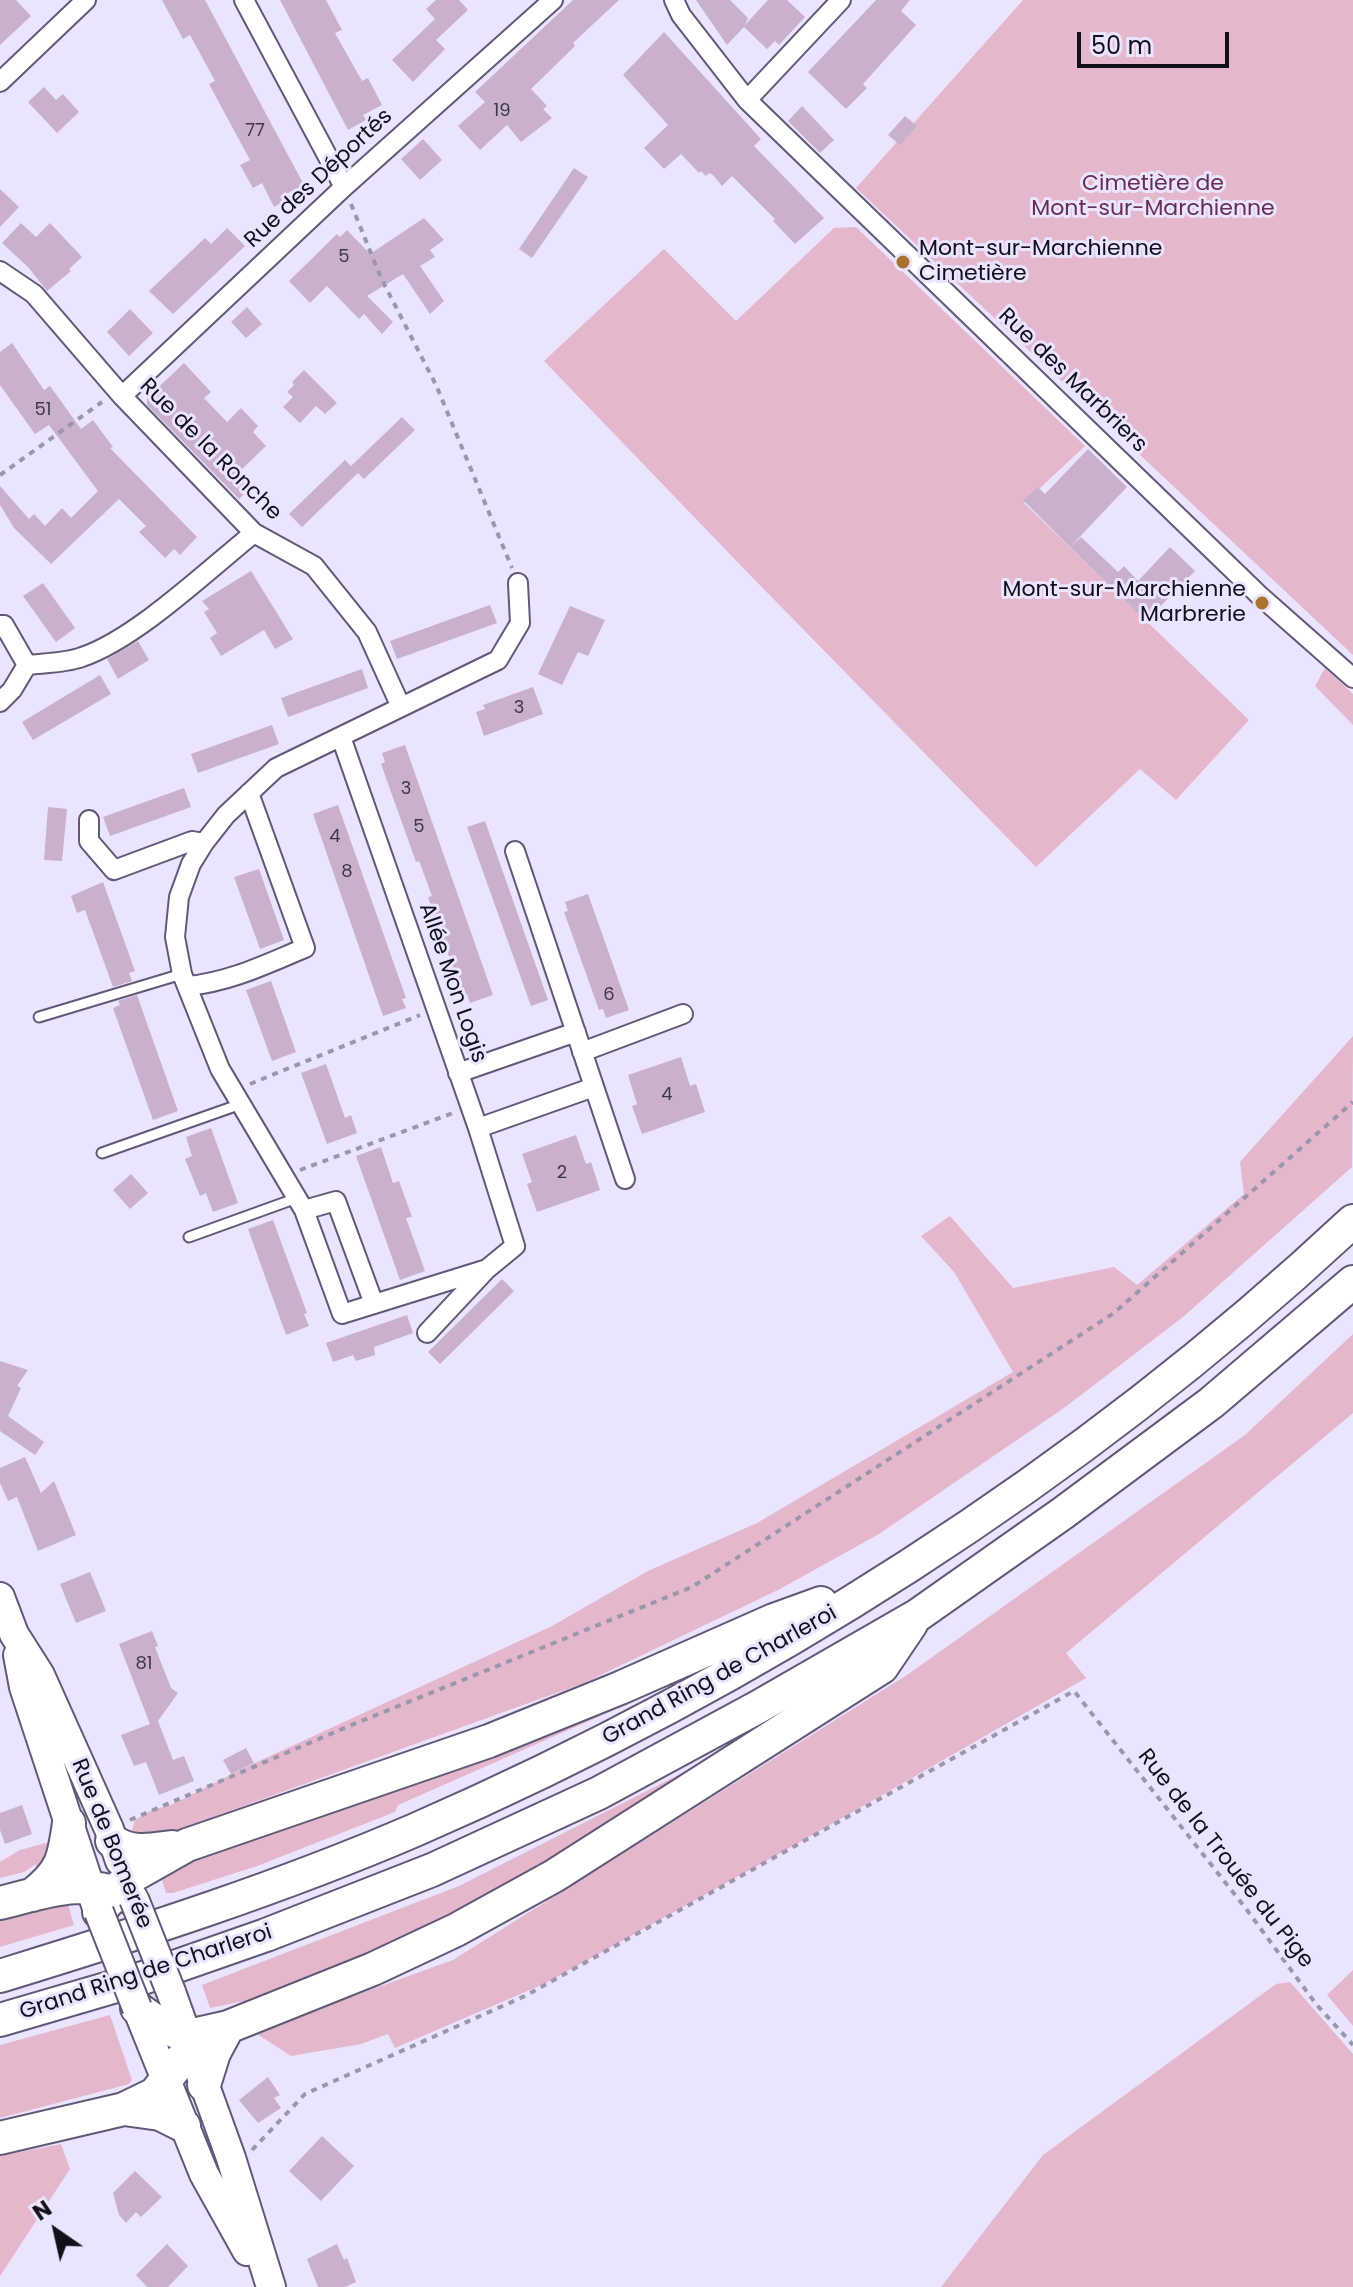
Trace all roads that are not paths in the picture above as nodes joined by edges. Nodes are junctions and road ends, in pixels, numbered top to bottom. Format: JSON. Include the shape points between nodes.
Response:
{"nodes":[{"id":1,"x":86,"y":0,"type":"edge"},
{"id":2,"x":244,"y":0,"type":"edge"},
{"id":3,"x":553,"y":0,"type":"edge"},
{"id":4,"x":674,"y":0,"type":"edge"},
{"id":5,"x":841,"y":0,"type":"edge"},
{"id":6,"x":0,"y":82,"type":"edge"},
{"id":7,"x":747,"y":100,"type":"junction"},
{"id":8,"x":344,"y":187,"type":"junction"},
{"id":9,"x":0,"y":271,"type":"edge"},
{"id":10,"x":120,"y":393,"type":"junction"},
{"id":11,"x":254,"y":533,"type":"junction"},
{"id":12,"x":518,"y":583,"type":"road end"},
{"id":13,"x":0,"y":625,"type":"edge"},
{"id":14,"x":27,"y":665,"type":"junction"},
{"id":15,"x":1353,"y":678,"type":"edge"},
{"id":16,"x":0,"y":702,"type":"edge"},
{"id":17,"x":401,"y":707,"type":"junction"},
{"id":18,"x":341,"y":737,"type":"junction"},
{"id":19,"x":249,"y":793,"type":"junction"},
{"id":20,"x":89,"y":820,"type":"dead end"},
{"id":21,"x":204,"y":843,"type":"junction"},
{"id":22,"x":515,"y":851,"type":"dead end"},
{"id":23,"x":185,"y":980,"type":"junction"},
{"id":24,"x":683,"y":1014,"type":"dead end"},
{"id":25,"x":39,"y":1017,"type":"dead end"},
{"id":26,"x":576,"y":1032,"type":"junction"},
{"id":27,"x":582,"y":1052,"type":"junction"},
{"id":28,"x":458,"y":1073,"type":"junction"},
{"id":29,"x":594,"y":1087,"type":"junction"},
{"id":30,"x":237,"y":1097,"type":"junction"},
{"id":31,"x":478,"y":1128,"type":"junction"},
{"id":32,"x":102,"y":1153,"type":"dead end"},
{"id":33,"x":625,"y":1179,"type":"dead end"},
{"id":34,"x":300,"y":1204,"type":"junction"},
{"id":35,"x":1353,"y":1221,"type":"edge"},
{"id":36,"x":189,"y":1237,"type":"dead end"},
{"id":37,"x":487,"y":1269,"type":"junction"},
{"id":38,"x":1353,"y":1282,"type":"edge"},
{"id":39,"x":374,"y":1304,"type":"junction"},
{"id":40,"x":427,"y":1333,"type":"dead end"},
{"id":41,"x":892,"y":1577,"type":"junction"},
{"id":42,"x":0,"y":1597,"type":"edge"},
{"id":43,"x":918,"y":1615,"type":"junction"},
{"id":44,"x":14,"y":1634,"type":"junction"},
{"id":45,"x":69,"y":1823,"type":"junction"},
{"id":46,"x":111,"y":1835,"type":"junction"},
{"id":47,"x":187,"y":1845,"type":"junction"},
{"id":48,"x":113,"y":1894,"type":"junction"},
{"id":49,"x":31,"y":1896,"type":"junction"},
{"id":50,"x":0,"y":1903,"type":"edge"},
{"id":51,"x":0,"y":1976,"type":"edge"},
{"id":52,"x":0,"y":2020,"type":"edge"},
{"id":53,"x":165,"y":2024,"type":"junction"},
{"id":54,"x":228,"y":2027,"type":"junction"},
{"id":55,"x":166,"y":2083,"type":"junction"},
{"id":56,"x":204,"y":2085,"type":"junction"},
{"id":57,"x":124,"y":2109,"type":"junction"},
{"id":58,"x":184,"y":2126,"type":"junction"},
{"id":59,"x":0,"y":2138,"type":"edge"},
{"id":60,"x":269,"y":2287,"type":"edge"}],
"edges":[{"from":1,"to":6,"type":"street"},
{"from":2,"to":8,"type":"street"},
{"from":3,"to":8,"type":"street","name":"Rue des Déportés"},
{"from":4,"to":7,"type":"street","name":"Rue des Marbriers"},
{"from":5,"to":7,"type":"street"},
{"from":7,"to":15,"type":"street","name":"Rue des Marbriers","via":[[1259,595]]},
{"from":8,"to":10,"type":"street","name":"Rue des Déportés"},
{"from":9,"to":10,"type":"street","name":"Rue de la Ronche","via":[[34,294]]},
{"from":10,"to":11,"type":"street","name":"Rue de la Ronche"},
{"from":11,"to":14,"type":"street","via":[[147,620],[106,646],[81,658]]},
{"from":11,"to":17,"type":"street","name":"Rue de la Ronche","via":[[314,566],[367,632]]},
{"from":12,"to":17,"type":"street","via":[[520,623],[498,660]]},
{"from":13,"to":14,"type":"street"},
{"from":14,"to":16,"type":"street"},
{"from":17,"to":18,"type":"street"},
{"from":18,"to":19,"type":"street","via":[[276,768]]},
{"from":18,"to":28,"type":"street","name":"Allée Mon Logis"},
{"from":19,"to":21,"type":"street"},
{"from":19,"to":23,"type":"street","via":[[305,948],[213,983]]},
{"from":20,"to":21,"type":"street","via":[[89,841],[114,870],[192,841]]},
{"from":21,"to":23,"type":"street","via":[[179,897],[175,937]]},
{"from":22,"to":26,"type":"street"},
{"from":23,"to":25,"type":"lane"},
{"from":23,"to":30,"type":"street","via":[[220,1069]]},
{"from":24,"to":27,"type":"street"},
{"from":26,"to":27,"type":"street"},
{"from":26,"to":28,"type":"street"},
{"from":27,"to":29,"type":"street"},
{"from":28,"to":31,"type":"street","name":"Allée Mon Logis"},
{"from":29,"to":31,"type":"street"},
{"from":29,"to":33,"type":"street"},
{"from":30,"to":32,"type":"lane"},
{"from":30,"to":34,"type":"street"},
{"from":31,"to":37,"type":"street","name":"Allée Mon Logis","via":[[515,1246]]},
{"from":34,"to":36,"type":"lane"},
{"from":34,"to":39,"type":"street","via":[[336,1201]]},
{"from":34,"to":39,"type":"street","via":[[342,1314]]},
{"from":35,"to":41,"type":"highway","name":"Grand Ring de Charleroi","via":[[1182,1369]]},
{"from":37,"to":39,"type":"street"},
{"from":37,"to":40,"type":"street"},
{"from":38,"to":43,"type":"highway","name":"Grand Ring de Charleroi","via":[[1211,1403]]},
{"from":41,"to":47,"type":"highway","via":[[774,1620],[489,1741]]},
{"from":41,"to":51,"type":"highway","name":"Grand Ring de Charleroi","via":[[596,1746],[413,1830],[251,1895]]},
{"from":42,"to":44,"type":"main road","name":"Rue de Bomerée"},
{"from":43,"to":52,"type":"highway","name":"Grand Ring de Charleroi","via":[[599,1793],[432,1870],[154,1974]]},
{"from":43,"to":54,"type":"highway","via":[[882,1667],[554,1876],[373,1969]]},
{"from":44,"to":45,"type":"main road","name":"Rue de Bomerée","via":[[24,1687]]},
{"from":44,"to":46,"type":"main road","name":"Rue de Bomerée","via":[[40,1675]]},
{"from":45,"to":48,"type":"main road","name":"Rue de Bomerée"},
{"from":45,"to":49,"type":"highway","via":[[60,1869]]},
{"from":46,"to":47,"type":"highway","via":[[125,1849],[138,1851]]},
{"from":46,"to":48,"type":"main road","name":"Rue de Bomerée"},
{"from":47,"to":48,"type":"highway"},
{"from":48,"to":49,"type":"highway","via":[[72,1885]]},
{"from":48,"to":53,"type":"main road","name":"Rue de Bomerée","bridge":true},
{"from":48,"to":53,"type":"main road","name":"Rue de Bomerée","bridge":true},
{"from":49,"to":50,"type":"highway"},
{"from":53,"to":54,"type":"highway"},
{"from":53,"to":55,"type":"highway"},
{"from":53,"to":55,"type":"main road","name":"Rue de Bomerée"},
{"from":53,"to":56,"type":"main road","name":"Rue de Bomerée"},
{"from":54,"to":56,"type":"highway"},
{"from":55,"to":57,"type":"highway"},
{"from":55,"to":58,"type":"main road","name":"Rue de Bomerée"},
{"from":56,"to":60,"type":"main road","name":"Rue de Bomerée"},
{"from":57,"to":58,"type":"highway","via":[[160,2114]]},
{"from":57,"to":59,"type":"highway"},
{"from":58,"to":60,"type":"main road","name":"Rue de Bomerée","via":[[204,2174]]}]}
